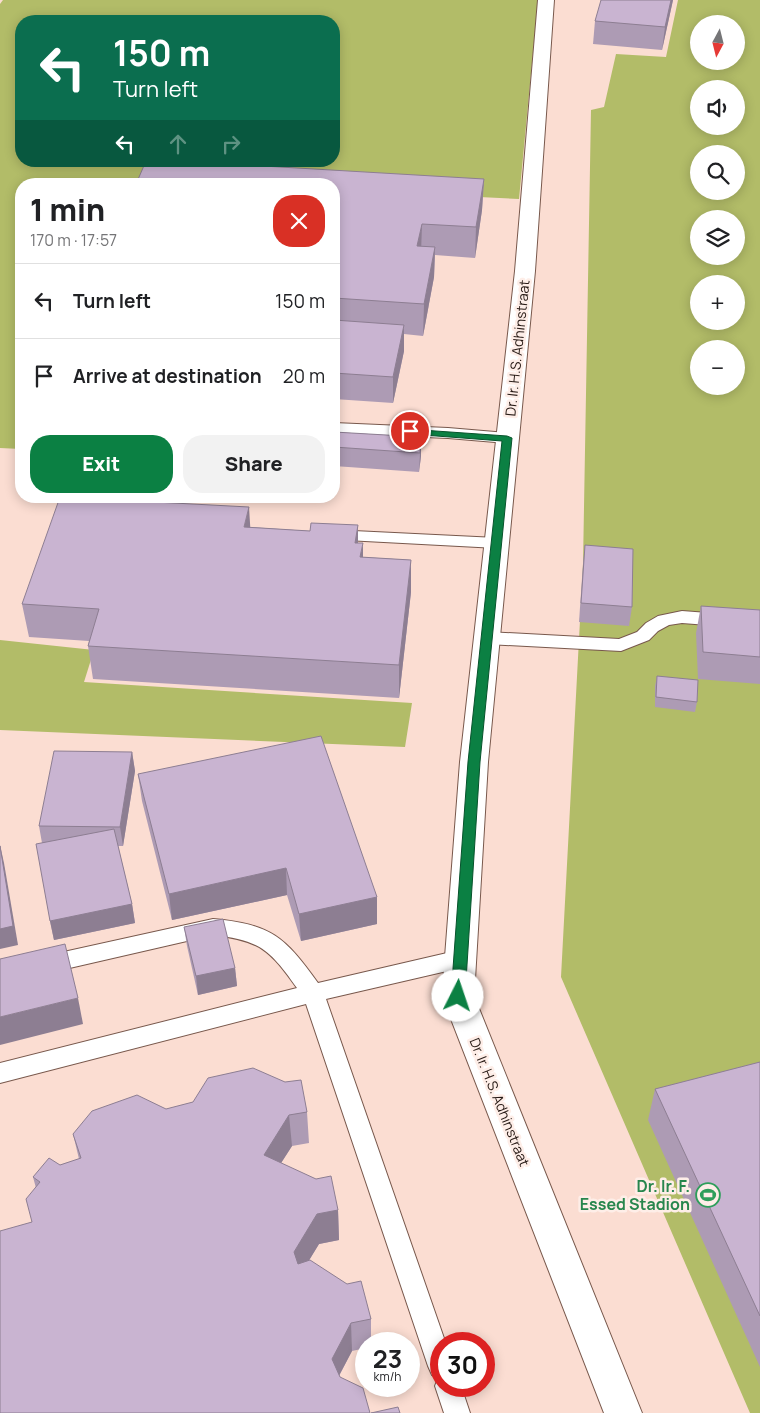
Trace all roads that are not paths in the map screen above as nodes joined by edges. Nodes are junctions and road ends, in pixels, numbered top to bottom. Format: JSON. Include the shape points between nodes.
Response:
{"nodes":[{"id":1,"x":546,"y":0,"type":"edge"},
{"id":2,"x":340,"y":428,"type":"edge"},
{"id":3,"x":507,"y":438,"type":"junction"},
{"id":4,"x":313,"y":534,"type":"edge"},
{"id":5,"x":496,"y":543,"type":"junction"},
{"id":6,"x":760,"y":623,"type":"edge"},
{"id":7,"x":487,"y":638,"type":"junction"},
{"id":8,"x":460,"y":960,"type":"junction"},
{"id":9,"x":0,"y":975,"type":"edge"},
{"id":10,"x":313,"y":994,"type":"junction"},
{"id":11,"x":0,"y":1073,"type":"edge"},
{"id":12,"x":430,"y":1334,"type":"edge"},
{"id":13,"x":452,"y":1397,"type":"edge"},
{"id":14,"x":457,"y":1413,"type":"edge"},
{"id":15,"x":623,"y":1413,"type":"edge"}],
"edges":[{"from":1,"to":3,"type":"street","name":"Dr. Ir. H.S. Adhinstraat","via":[[525,271]]},
{"from":2,"to":3,"type":"lane"},
{"from":3,"to":5,"type":"street","name":"Dr. Ir. H.S. Adhinstraat"},
{"from":4,"to":5,"type":"lane"},
{"from":5,"to":7,"type":"street","name":"Dr. Ir. H.S. Adhinstraat"},
{"from":6,"to":7,"type":"lane","via":[[682,617],[664,620],[632,641],[607,646]]},
{"from":7,"to":8,"type":"street","name":"Dr. Ir. H.S. Adhinstraat","via":[[474,762]]},
{"from":8,"to":10,"type":"lane"},
{"from":8,"to":15,"type":"street","name":"Dr. Ir. H.S. Adhinstraat","via":[[458,996]]},
{"from":9,"to":10,"type":"lane","via":[[192,931],[234,928],[255,933],[272,942]]},
{"from":10,"to":11,"type":"lane"},
{"from":10,"to":12,"type":"lane"},
{"from":13,"to":14,"type":"lane"}]}
